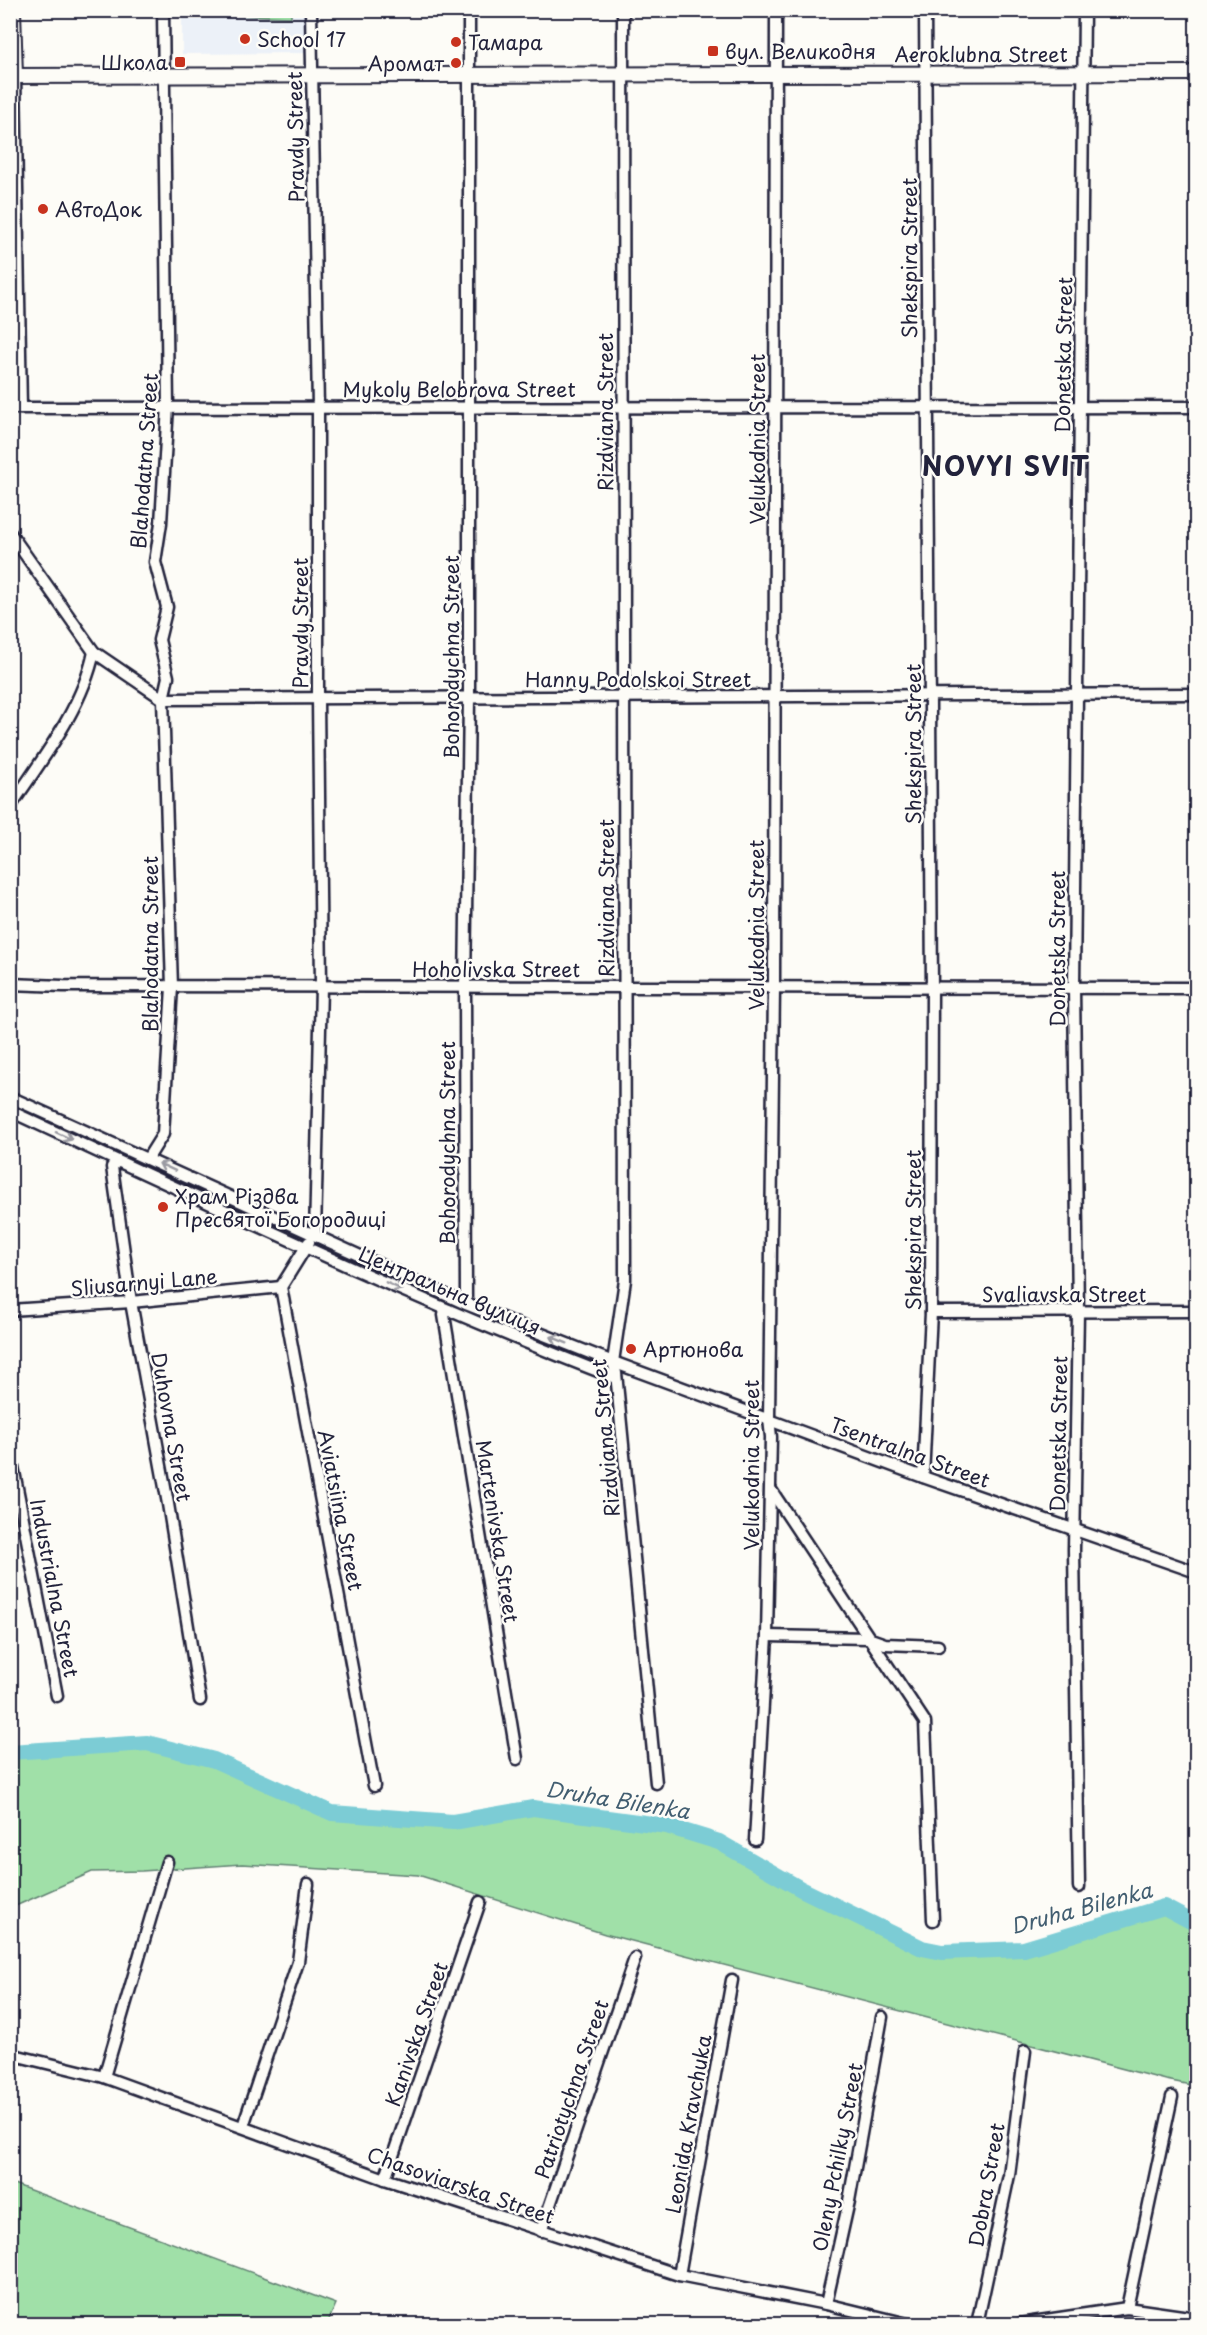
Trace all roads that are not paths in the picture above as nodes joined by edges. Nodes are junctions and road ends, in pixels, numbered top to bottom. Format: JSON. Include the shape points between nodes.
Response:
{"nodes":[{"id":1,"x":13,"y":10,"type":"edge"},
{"id":2,"x":163,"y":10,"type":"edge"},
{"id":3,"x":311,"y":10,"type":"edge"},
{"id":4,"x":469,"y":10,"type":"edge"},
{"id":5,"x":623,"y":10,"type":"edge"},
{"id":6,"x":776,"y":10,"type":"edge"},
{"id":7,"x":926,"y":10,"type":"edge"},
{"id":8,"x":1084,"y":10,"type":"edge"},
{"id":9,"x":1197,"y":73,"type":"edge"},
{"id":10,"x":776,"y":74,"type":"junction"},
{"id":11,"x":926,"y":74,"type":"junction"},
{"id":12,"x":1085,"y":74,"type":"junction"},
{"id":13,"x":163,"y":75,"type":"junction"},
{"id":14,"x":311,"y":75,"type":"junction"},
{"id":15,"x":469,"y":75,"type":"junction"},
{"id":16,"x":623,"y":75,"type":"junction"},
{"id":17,"x":13,"y":76,"type":"edge"},
{"id":18,"x":623,"y":407,"type":"junction"},
{"id":19,"x":775,"y":407,"type":"junction"},
{"id":20,"x":928,"y":407,"type":"junction"},
{"id":21,"x":1081,"y":407,"type":"junction"},
{"id":22,"x":1197,"y":407,"type":"edge"},
{"id":23,"x":16,"y":408,"type":"edge"},
{"id":24,"x":168,"y":408,"type":"junction"},
{"id":25,"x":318,"y":408,"type":"junction"},
{"id":26,"x":469,"y":408,"type":"junction"},
{"id":27,"x":10,"y":533,"type":"edge"},
{"id":28,"x":94,"y":652,"type":"junction"},
{"id":29,"x":1197,"y":694,"type":"edge"},
{"id":30,"x":1077,"y":695,"type":"junction"},
{"id":31,"x":774,"y":696,"type":"junction"},
{"id":32,"x":931,"y":696,"type":"junction"},
{"id":33,"x":624,"y":697,"type":"junction"},
{"id":34,"x":318,"y":698,"type":"junction"},
{"id":35,"x":469,"y":698,"type":"junction"},
{"id":36,"x":163,"y":699,"type":"junction"},
{"id":37,"x":10,"y":807,"type":"edge"},
{"id":38,"x":10,"y":984,"type":"edge"},
{"id":39,"x":172,"y":987,"type":"junction"},
{"id":40,"x":321,"y":987,"type":"junction"},
{"id":41,"x":465,"y":987,"type":"junction"},
{"id":42,"x":624,"y":987,"type":"junction"},
{"id":43,"x":774,"y":988,"type":"junction"},
{"id":44,"x":932,"y":988,"type":"junction"},
{"id":45,"x":1074,"y":988,"type":"junction"},
{"id":46,"x":1197,"y":988,"type":"edge"},
{"id":47,"x":10,"y":1097,"type":"edge"},
{"id":48,"x":10,"y":1111,"type":"edge"},
{"id":49,"x":148,"y":1158,"type":"junction"},
{"id":50,"x":117,"y":1161,"type":"junction"},
{"id":51,"x":315,"y":1235,"type":"junction"},
{"id":52,"x":304,"y":1247,"type":"junction"},
{"id":53,"x":281,"y":1287,"type":"junction"},
{"id":54,"x":131,"y":1302,"type":"junction"},
{"id":55,"x":466,"y":1304,"type":"junction"},
{"id":56,"x":10,"y":1310,"type":"edge"},
{"id":57,"x":448,"y":1310,"type":"junction"},
{"id":58,"x":1197,"y":1311,"type":"edge"},
{"id":59,"x":931,"y":1312,"type":"junction"},
{"id":60,"x":1078,"y":1312,"type":"junction"},
{"id":61,"x":613,"y":1362,"type":"junction"},
{"id":62,"x":616,"y":1378,"type":"junction"},
{"id":63,"x":769,"y":1419,"type":"junction"},
{"id":64,"x":10,"y":1451,"type":"edge"},
{"id":65,"x":923,"y":1477,"type":"junction"},
{"id":66,"x":771,"y":1490,"type":"junction"},
{"id":67,"x":1075,"y":1531,"type":"junction"},
{"id":68,"x":1197,"y":1572,"type":"edge"},
{"id":69,"x":767,"y":1636,"type":"junction"},
{"id":70,"x":868,"y":1638,"type":"junction"},
{"id":71,"x":938,"y":1646,"type":"dead end"},
{"id":72,"x":57,"y":1696,"type":"dead end"},
{"id":73,"x":200,"y":1701,"type":"dead end"},
{"id":74,"x":517,"y":1759,"type":"dead end"},
{"id":75,"x":656,"y":1782,"type":"dead end"},
{"id":76,"x":374,"y":1786,"type":"dead end"},
{"id":77,"x":756,"y":1840,"type":"dead end"},
{"id":78,"x":167,"y":1863,"type":"dead end"},
{"id":79,"x":308,"y":1884,"type":"dead end"},
{"id":80,"x":1079,"y":1887,"type":"dead end"},
{"id":81,"x":480,"y":1902,"type":"dead end"},
{"id":82,"x":933,"y":1920,"type":"dead end"},
{"id":83,"x":634,"y":1958,"type":"dead end"},
{"id":84,"x":732,"y":1980,"type":"dead end"},
{"id":85,"x":882,"y":2017,"type":"dead end"},
{"id":86,"x":1025,"y":2051,"type":"dead end"},
{"id":87,"x":10,"y":2054,"type":"edge"},
{"id":88,"x":104,"y":2077,"type":"junction"},
{"id":89,"x":1172,"y":2097,"type":"dead end"},
{"id":90,"x":243,"y":2127,"type":"junction"},
{"id":91,"x":385,"y":2179,"type":"junction"},
{"id":92,"x":541,"y":2231,"type":"junction"},
{"id":93,"x":679,"y":2275,"type":"junction"},
{"id":94,"x":826,"y":2304,"type":"junction"},
{"id":95,"x":1127,"y":2308,"type":"junction"},
{"id":96,"x":1197,"y":2318,"type":"edge"},
{"id":97,"x":908,"y":2325,"type":"edge"},
{"id":98,"x":977,"y":2325,"type":"edge"},
{"id":99,"x":1019,"y":2325,"type":"edge"}],
"edges":[{"from":1,"to":17,"type":"street"},
{"from":2,"to":13,"type":"street","name":"Blahodatna Street"},
{"from":3,"to":14,"type":"street","name":"Pravdy Street"},
{"from":4,"to":15,"type":"street","name":"Bohorodychna Street"},
{"from":5,"to":16,"type":"street","name":"Rizdviana Street"},
{"from":6,"to":10,"type":"street","name":"Velukodnia Street"},
{"from":7,"to":11,"type":"street","name":"Shekspira Street"},
{"from":8,"to":12,"type":"street","name":"Donetska Street"},
{"from":9,"to":12,"type":"street","name":"Aeroklubna Street"},
{"from":10,"to":11,"type":"street","name":"Aeroklubna Street"},
{"from":10,"to":16,"type":"street","name":"Aeroklubna Street"},
{"from":10,"to":19,"type":"street","name":"Velukodnia Street"},
{"from":11,"to":12,"type":"street","name":"Aeroklubna Street"},
{"from":11,"to":20,"type":"street","name":"Shekspira Street"},
{"from":12,"to":21,"type":"street","name":"Donetska Street"},
{"from":13,"to":14,"type":"street","name":"Aeroklubna Street"},
{"from":13,"to":17,"type":"street","name":"Aeroklubna Street"},
{"from":13,"to":24,"type":"street","name":"Blahodatna Street"},
{"from":14,"to":15,"type":"street","name":"Aeroklubna Street"},
{"from":14,"to":25,"type":"street","name":"Pravdy Street"},
{"from":15,"to":16,"type":"street","name":"Aeroklubna Street"},
{"from":15,"to":26,"type":"street","name":"Bohorodychna Street"},
{"from":16,"to":18,"type":"street","name":"Rizdviana Street"},
{"from":17,"to":23,"type":"street"},
{"from":18,"to":19,"type":"street","name":"Mykoly Belobrova Street"},
{"from":18,"to":26,"type":"street","name":"Mykoly Belobrova Street"},
{"from":18,"to":33,"type":"street","name":"Rizdviana Street"},
{"from":19,"to":20,"type":"street","name":"Mykoly Belobrova Street"},
{"from":19,"to":31,"type":"street","name":"Velukodnia Street"},
{"from":20,"to":21,"type":"street","name":"Mykoly Belobrova Street"},
{"from":20,"to":32,"type":"street","name":"Shekspira Street"},
{"from":21,"to":22,"type":"street","name":"Mykoly Belobrova Street"},
{"from":21,"to":30,"type":"street","name":"Donetska Street"},
{"from":23,"to":24,"type":"street","name":"Mykoly Belobrova Street"},
{"from":24,"to":25,"type":"street","name":"Mykoly Belobrova Street"},
{"from":24,"to":36,"type":"street","name":"Blahodatna Street","via":[[155,562],[167,607],[159,640],[168,677]]},
{"from":25,"to":26,"type":"street","name":"Mykoly Belobrova Street"},
{"from":25,"to":34,"type":"street","name":"Pravdy Street"},
{"from":26,"to":35,"type":"street","name":"Bohorodychna Street"},
{"from":27,"to":28,"type":"street"},
{"from":28,"to":36,"type":"street"},
{"from":28,"to":37,"type":"street","via":[[90,672],[66,721]]},
{"from":29,"to":30,"type":"street","name":"Hanny Podolskoi Street"},
{"from":30,"to":32,"type":"street","name":"Hanny Podolskoi Street"},
{"from":30,"to":45,"type":"street","name":"Donetska Street"},
{"from":31,"to":32,"type":"street","name":"Hanny Podolskoi Street"},
{"from":31,"to":33,"type":"street","name":"Hanny Podolskoi Street"},
{"from":31,"to":43,"type":"street","name":"Velukodnia Street"},
{"from":32,"to":44,"type":"street","name":"Shekspira Street"},
{"from":33,"to":35,"type":"street","name":"Hanny Podolskoi Street"},
{"from":33,"to":42,"type":"street","name":"Rizdviana Street"},
{"from":34,"to":35,"type":"street","name":"Hanny Podolskoi Street"},
{"from":34,"to":36,"type":"street","name":"Hanny Podolskoi Street"},
{"from":34,"to":40,"type":"street","name":"Pravdy Street"},
{"from":35,"to":41,"type":"street","name":"Bohorodychna Street"},
{"from":36,"to":39,"type":"street","name":"Blahodatna Street"},
{"from":38,"to":39,"type":"street","name":"Hoholivska Street"},
{"from":39,"to":40,"type":"street","name":"Hoholivska Street"},
{"from":39,"to":49,"type":"street","name":"Blahodatna Street","via":[[163,1134]]},
{"from":40,"to":41,"type":"street","name":"Hoholivska Street"},
{"from":40,"to":51,"type":"street","name":"Pravdy Street"},
{"from":41,"to":42,"type":"street","name":"Hoholivska Street"},
{"from":41,"to":55,"type":"street","name":"Bohorodychna Street"},
{"from":42,"to":43,"type":"street","name":"Hoholivska Street"},
{"from":42,"to":61,"type":"street","name":"Rizdviana Street","via":[[625,1280]]},
{"from":43,"to":44,"type":"street","name":"Hoholivska Street"},
{"from":43,"to":63,"type":"street","name":"Velukodnia Street"},
{"from":44,"to":45,"type":"street","name":"Hoholivska Street"},
{"from":44,"to":59,"type":"street","name":"Shekspira Street"},
{"from":45,"to":46,"type":"street","name":"Hoholivska Street"},
{"from":45,"to":60,"type":"street","name":"Donetska Street"},
{"from":47,"to":49,"type":"street","name":"Центральна вулиця"},
{"from":48,"to":50,"type":"street","name":"Центральна вулиця","one_way":true},
{"from":51,"to":49,"type":"street","name":"Центральна вулиця","one_way":true},
{"from":50,"to":52,"type":"street","name":"Центральна вулиця"},
{"from":50,"to":54,"type":"street","name":"Duhovna Street","via":[[112,1167]]},
{"from":51,"to":52,"type":"street"},
{"from":51,"to":55,"type":"street","name":"Центральна вулиця"},
{"from":52,"to":53,"type":"street"},
{"from":52,"to":57,"type":"street","name":"Центральна вулиця","one_way":true},
{"from":53,"to":54,"type":"street","name":"Sliusarnyi Lane"},
{"from":53,"to":76,"type":"street","name":"Aviatsiina Street"},
{"from":54,"to":56,"type":"street","name":"Sliusarnyi Lane"},
{"from":54,"to":73,"type":"street","name":"Duhovna Street"},
{"from":61,"to":55,"type":"street","name":"Центральна вулиця","one_way":true},
{"from":57,"to":62,"type":"street","name":"Центральна вулиця"},
{"from":57,"to":74,"type":"street","name":"Martenivska Street","via":[[444,1315]]},
{"from":58,"to":60,"type":"street","name":"Svaliavska Street"},
{"from":59,"to":60,"type":"street","name":"Svaliavska Street"},
{"from":59,"to":65,"type":"street","name":"Shekspira Street"},
{"from":60,"to":67,"type":"street","name":"Donetska Street"},
{"from":61,"to":62,"type":"street","name":"Rizdviana Street"},
{"from":61,"to":63,"type":"street","name":"Tsentralna Street"},
{"from":62,"to":75,"type":"street","name":"Rizdviana Street"},
{"from":63,"to":65,"type":"street","name":"Tsentralna Street"},
{"from":63,"to":66,"type":"street","name":"Velukodnia Street"},
{"from":64,"to":72,"type":"street","name":"Industrialna Street"},
{"from":65,"to":67,"type":"street","name":"Tsentralna Street"},
{"from":66,"to":69,"type":"street","name":"Velukodnia Street"},
{"from":66,"to":70,"type":"street"},
{"from":67,"to":68,"type":"street","name":"Tsentralna Street"},
{"from":67,"to":80,"type":"street","name":"Donetska Street"},
{"from":69,"to":70,"type":"street"},
{"from":69,"to":77,"type":"street","name":"Velukodnia Street"},
{"from":70,"to":71,"type":"street","via":[[885,1644]]},
{"from":70,"to":82,"type":"street","via":[[925,1722]]},
{"from":78,"to":88,"type":"street"},
{"from":79,"to":90,"type":"street","via":[[298,1962]]},
{"from":81,"to":91,"type":"street","name":"Kanivska Street"},
{"from":83,"to":92,"type":"street","name":"Patriotychna Street"},
{"from":84,"to":93,"type":"street","name":"Leonida Kravchuka"},
{"from":85,"to":94,"type":"street","name":"Oleny Pchilky Street"},
{"from":86,"to":98,"type":"street","name":"Dobra Street","via":[[1009,2175]]},
{"from":87,"to":88,"type":"street","name":"Chasoviarska Street"},
{"from":88,"to":90,"type":"street","name":"Chasoviarska Street"},
{"from":89,"to":95,"type":"street"},
{"from":90,"to":91,"type":"street","name":"Chasoviarska Street"},
{"from":91,"to":92,"type":"street","name":"Chasoviarska Street"},
{"from":92,"to":93,"type":"street","name":"Chasoviarska Street"},
{"from":93,"to":94,"type":"street","name":"Chasoviarska Street"},
{"from":94,"to":97,"type":"street","name":"Chasoviarska Street"},
{"from":95,"to":96,"type":"street"},
{"from":95,"to":99,"type":"street"}]}
